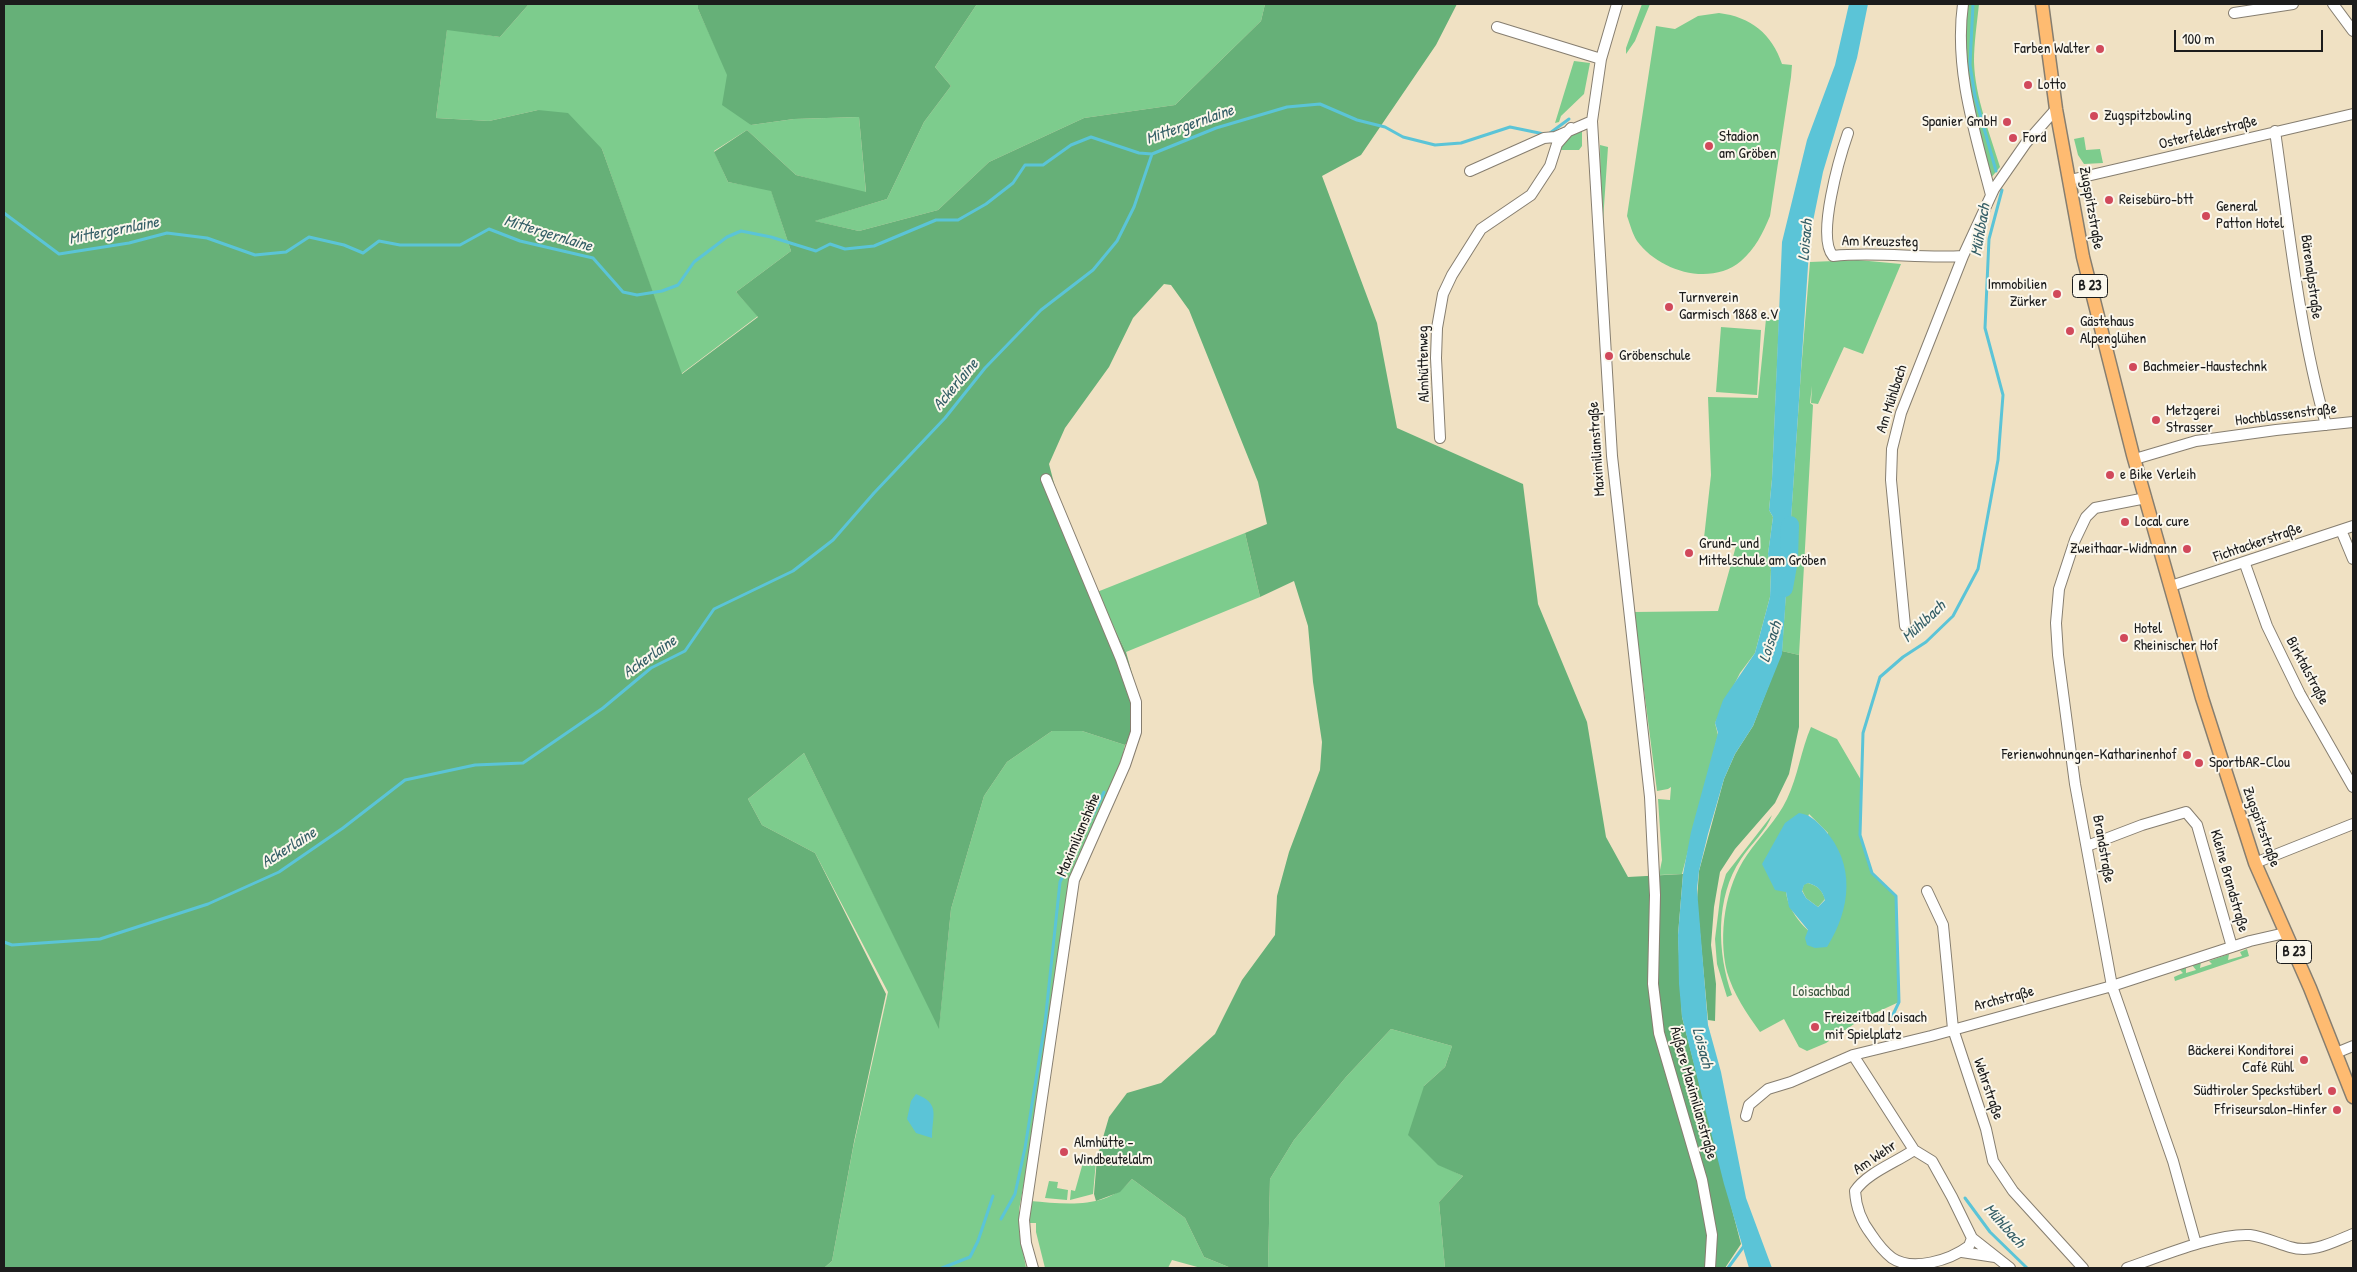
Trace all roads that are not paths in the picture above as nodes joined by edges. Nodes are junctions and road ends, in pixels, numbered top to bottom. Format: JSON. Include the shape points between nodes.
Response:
{"nodes":[{"id":1,"x":1617,"y":4,"type":"edge"},
{"id":2,"x":1963,"y":4,"type":"edge"},
{"id":3,"x":2042,"y":4,"type":"edge"},
{"id":4,"x":2293,"y":4,"type":"edge"},
{"id":5,"x":2333,"y":4,"type":"edge"},
{"id":6,"x":2234,"y":14,"type":"dead end"},
{"id":7,"x":1497,"y":27,"type":"dead end"},
{"id":8,"x":2353,"y":31,"type":"edge"},
{"id":9,"x":1601,"y":59,"type":"junction"},
{"id":10,"x":2056,"y":109,"type":"junction"},
{"id":11,"x":2353,"y":114,"type":"edge"},
{"id":12,"x":1592,"y":121,"type":"junction"},
{"id":13,"x":1571,"y":128,"type":"junction"},
{"id":14,"x":2275,"y":131,"type":"junction"},
{"id":15,"x":1848,"y":133,"type":"dead end"},
{"id":16,"x":1470,"y":171,"type":"dead end"},
{"id":17,"x":2070,"y":180,"type":"junction"},
{"id":18,"x":1993,"y":192,"type":"junction"},
{"id":19,"x":1963,"y":256,"type":"junction"},
{"id":20,"x":2353,"y":422,"type":"edge"},
{"id":21,"x":2326,"y":425,"type":"junction"},
{"id":22,"x":1440,"y":438,"type":"dead end"},
{"id":23,"x":2135,"y":459,"type":"junction"},
{"id":24,"x":1046,"y":479,"type":"dead end"},
{"id":25,"x":2146,"y":498,"type":"junction"},
{"id":26,"x":2353,"y":526,"type":"edge"},
{"id":27,"x":2341,"y":530,"type":"junction"},
{"id":28,"x":2353,"y":559,"type":"edge"},
{"id":29,"x":2245,"y":564,"type":"junction"},
{"id":30,"x":2171,"y":586,"type":"junction"},
{"id":31,"x":1905,"y":626,"type":"dead end"},
{"id":32,"x":2353,"y":787,"type":"edge"},
{"id":33,"x":2353,"y":824,"type":"edge"},
{"id":34,"x":1653,"y":835,"type":"joint"},
{"id":35,"x":2087,"y":846,"type":"junction"},
{"id":36,"x":2255,"y":864,"type":"junction"},
{"id":37,"x":1927,"y":890,"type":"dead end"},
{"id":38,"x":2286,"y":933,"type":"junction"},
{"id":39,"x":2232,"y":947,"type":"junction"},
{"id":40,"x":2112,"y":986,"type":"junction"},
{"id":41,"x":1953,"y":1029,"type":"junction"},
{"id":42,"x":2353,"y":1046,"type":"edge"},
{"id":43,"x":2336,"y":1053,"type":"junction"},
{"id":44,"x":1852,"y":1055,"type":"junction"},
{"id":45,"x":2353,"y":1097,"type":"edge"},
{"id":46,"x":1746,"y":1116,"type":"dead end"},
{"id":47,"x":1914,"y":1150,"type":"junction"},
{"id":48,"x":2353,"y":1234,"type":"edge"},
{"id":49,"x":1972,"y":1238,"type":"junction"},
{"id":50,"x":2196,"y":1244,"type":"junction"},
{"id":51,"x":1962,"y":1252,"type":"junction"},
{"id":52,"x":1996,"y":1257,"type":"junction"},
{"id":53,"x":1033,"y":1268,"type":"edge"},
{"id":54,"x":1710,"y":1268,"type":"edge"},
{"id":55,"x":2010,"y":1268,"type":"edge"},
{"id":56,"x":2083,"y":1268,"type":"edge"},
{"id":57,"x":2127,"y":1268,"type":"edge"}],
"edges":[{"from":1,"to":9,"type":"street","name":"Maximilianstraße"},
{"from":2,"to":18,"type":"street","via":[[1961,61],[1970,110]]},
{"from":3,"to":10,"type":"main road","name":"Zugspitzstraße","number":"B 23"},
{"from":4,"to":6,"type":"street"},
{"from":5,"to":8,"type":"street"},
{"from":7,"to":9,"type":"street"},
{"from":9,"to":12,"type":"street","name":"Maximilianstraße"},
{"from":10,"to":17,"type":"main road","name":"Zugspitzstraße","number":"B 23"},
{"from":10,"to":18,"type":"street","name":"Am Mühlbach","via":[[2026,142]]},
{"from":11,"to":14,"type":"street","name":"Osterfelderstraße"},
{"from":12,"to":13,"type":"street"},
{"from":12,"to":34,"type":"street","name":"Maximilianstraße","via":[[1612,456]]},
{"from":13,"to":16,"type":"street"},
{"from":13,"to":22,"type":"street","name":"Almhüttenweg","via":[[1557,144],[1550,166],[1531,196],[1481,230],[1460,260],[1443,294],[1436,358]]},
{"from":14,"to":17,"type":"street","name":"Osterfelderstraße"},
{"from":14,"to":21,"type":"street","name":"Bärenalpstraße","via":[[2304,335]]},
{"from":15,"to":19,"type":"street","name":"Am Kreuzsteg","via":[[1832,197],[1827,241],[1833,256],[1860,253],[1934,258]]},
{"from":17,"to":23,"type":"main road","name":"Zugspitzstraße","number":"B 23","via":[[2083,257]]},
{"from":18,"to":19,"type":"street","name":"Am Mühlbach"},
{"from":19,"to":31,"type":"street","name":"Am Mühlbach","via":[[1901,413],[1892,448],[1891,480]]},
{"from":20,"to":21,"type":"street","name":"Hochblassenstraße"},
{"from":21,"to":23,"type":"street","name":"Hochblassenstraße","via":[[2196,442]]},
{"from":23,"to":25,"type":"main road","name":"Zugspitzstraße","number":"B 23"},
{"from":24,"to":53,"type":"street","name":"Maximilianshöhe","via":[[1121,659],[1136,702],[1136,732],[1125,766],[1074,880],[1024,1220]]},
{"from":25,"to":30,"type":"main road","name":"Zugspitzstraße","number":"B 23"},
{"from":25,"to":35,"type":"street","name":"Brandstraße","via":[[2095,508],[2086,516],[2059,589],[2058,655],[2075,784]]},
{"from":26,"to":27,"type":"street","name":"Fichtackerstraße"},
{"from":27,"to":28,"type":"street"},
{"from":27,"to":29,"type":"street","name":"Fichtackerstraße"},
{"from":29,"to":30,"type":"street","name":"Fichtackerstraße"},
{"from":29,"to":32,"type":"street","name":"Birktalstraße","via":[[2266,626]]},
{"from":30,"to":36,"type":"main road","name":"Zugspitzstraße","number":"B 23","via":[[2218,752]]},
{"from":33,"to":36,"type":"street"},
{"from":34,"to":54,"type":"street","name":"Äußere Maximilianstraße","via":[[1653,984],[1659,1033],[1702,1180],[1712,1235]]},
{"from":35,"to":39,"type":"street","name":"Kleine Brandstraße","via":[[2186,812],[2197,825]]},
{"from":35,"to":40,"type":"street","name":"Brandstraße"},
{"from":36,"to":38,"type":"main road","name":"Zugspitzstraße","number":"B 23"},
{"from":37,"to":41,"type":"street","name":"Wehrstraße","via":[[1943,925]]},
{"from":38,"to":39,"type":"street","name":"Archstraße"},
{"from":38,"to":43,"type":"main road","name":"Zugspitzstraße","number":"B 23"},
{"from":39,"to":40,"type":"street","name":"Archstraße"},
{"from":40,"to":41,"type":"street","name":"Archstraße"},
{"from":40,"to":50,"type":"street","name":"Brandstraße","via":[[2173,1161]]},
{"from":41,"to":44,"type":"street","name":"Archstraße"},
{"from":41,"to":56,"type":"street","name":"Wehrstraße","via":[[1994,1161],[2013,1191]]},
{"from":42,"to":43,"type":"street"},
{"from":43,"to":45,"type":"main road","name":"Zugspitzstraße","number":"B 23"},
{"from":44,"to":46,"type":"street","name":"Archstraße","via":[[1768,1089],[1750,1105]]},
{"from":44,"to":47,"type":"street","name":"Am Wehr"},
{"from":47,"to":49,"type":"street","name":"Am Wehr","via":[[1932,1161],[1965,1218]]},
{"from":47,"to":51,"type":"street","name":"Am Wehr","via":[[1859,1184],[1855,1191],[1858,1214],[1882,1249],[1905,1264],[1937,1261]]},
{"from":48,"to":50,"type":"street","via":[[2316,1249],[2292,1248],[2249,1235]]},
{"from":49,"to":51,"type":"street"},
{"from":49,"to":52,"type":"street","name":"Am Wehr"},
{"from":50,"to":57,"type":"street"},
{"from":51,"to":52,"type":"street","name":"Am Wehr"},
{"from":52,"to":55,"type":"street","name":"Am Wehr"}]}
